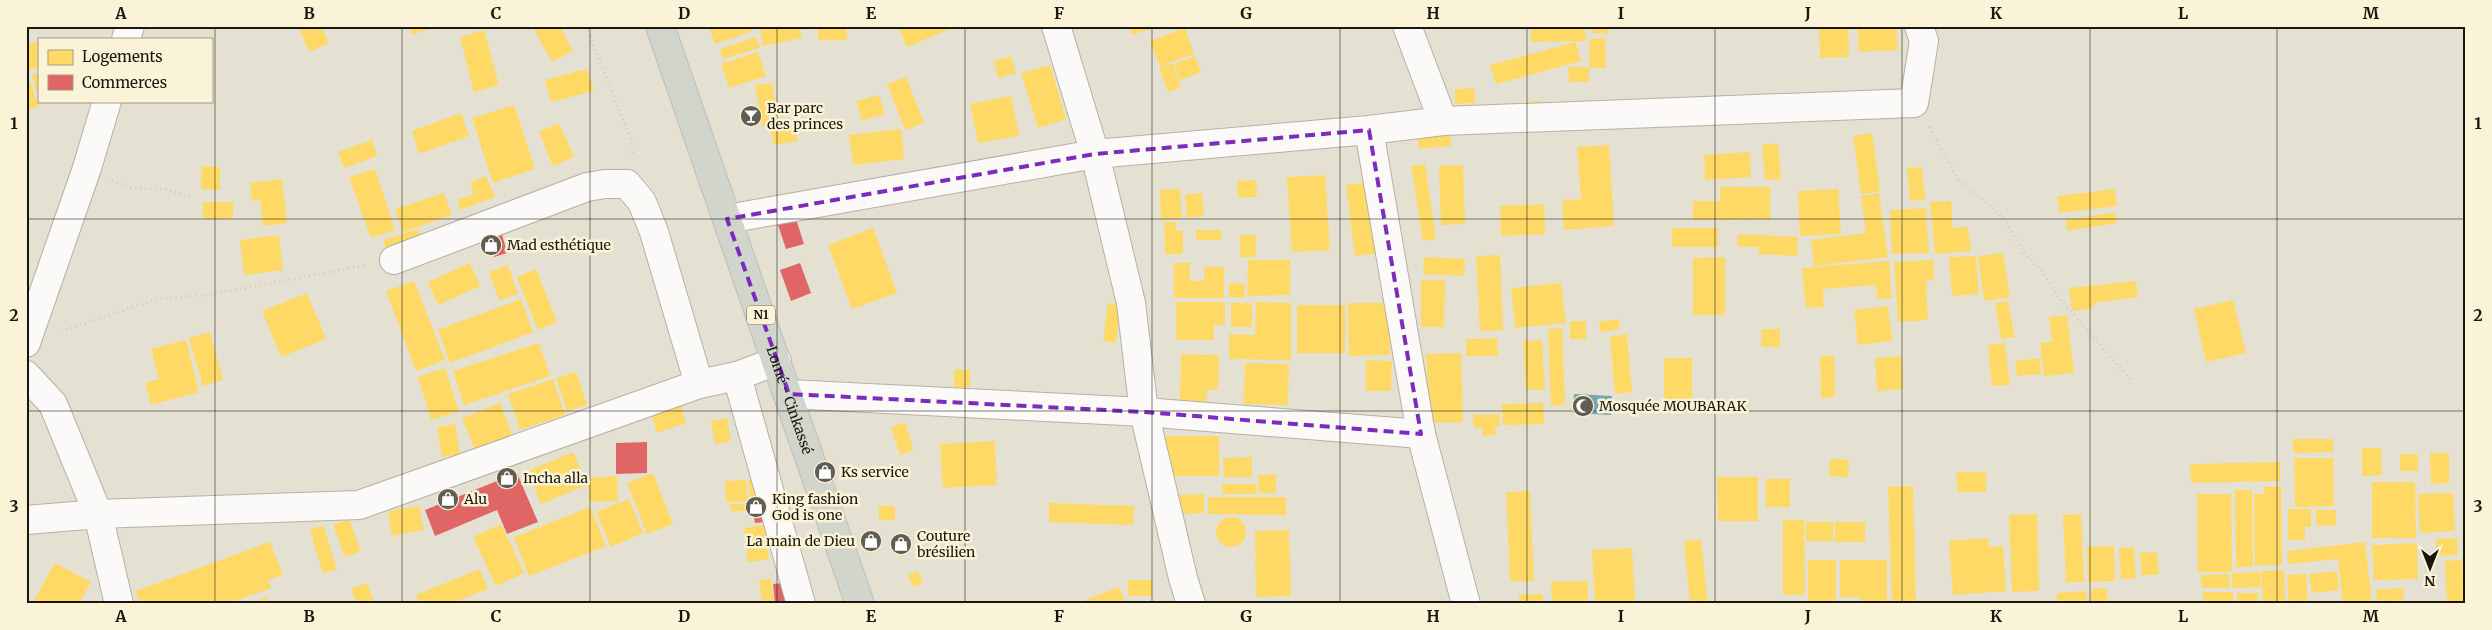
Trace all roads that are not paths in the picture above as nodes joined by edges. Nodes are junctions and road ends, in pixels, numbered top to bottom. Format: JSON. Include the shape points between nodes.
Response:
{"nodes":[{"id":1,"x":130,"y":26,"type":"edge"},
{"id":2,"x":660,"y":26,"type":"edge"},
{"id":3,"x":1056,"y":26,"type":"edge"},
{"id":4,"x":1407,"y":26,"type":"edge"},
{"id":5,"x":1920,"y":26,"type":"edge"},
{"id":6,"x":126,"y":38,"type":"edge"},
{"id":7,"x":107,"y":102,"type":"edge"},
{"id":8,"x":1443,"y":121,"type":"junction"},
{"id":9,"x":1369,"y":130,"type":"junction"},
{"id":10,"x":1095,"y":154,"type":"junction"},
{"id":11,"x":727,"y":219,"type":"junction"},
{"id":12,"x":394,"y":260,"type":"road end"},
{"id":13,"x":27,"y":342,"type":"edge"},
{"id":14,"x":777,"y":362,"type":"junction"},
{"id":15,"x":26,"y":375,"type":"edge"},
{"id":16,"x":737,"y":376,"type":"junction"},
{"id":17,"x":699,"y":384,"type":"junction"},
{"id":18,"x":788,"y":394,"type":"junction"},
{"id":19,"x":1144,"y":412,"type":"junction"},
{"id":20,"x":1420,"y":434,"type":"junction"},
{"id":21,"x":98,"y":514,"type":"junction"},
{"id":22,"x":26,"y":520,"type":"edge"},
{"id":23,"x":119,"y":604,"type":"edge"},
{"id":24,"x":801,"y":604,"type":"edge"},
{"id":25,"x":860,"y":604,"type":"edge"},
{"id":26,"x":1191,"y":604,"type":"edge"},
{"id":27,"x":1466,"y":604,"type":"edge"}],
"edges":[{"from":1,"to":6,"type":"street"},
{"from":2,"to":11,"type":"highway","name":"Lomé - Cinkassé","number":"N1"},
{"from":3,"to":10,"type":"street"},
{"from":4,"to":8,"type":"street"},
{"from":5,"to":8,"type":"street","via":[[1924,41],[1914,103]]},
{"from":7,"to":13,"type":"street"},
{"from":8,"to":9,"type":"street"},
{"from":9,"to":10,"type":"street"},
{"from":9,"to":20,"type":"street"},
{"from":10,"to":11,"type":"street"},
{"from":10,"to":19,"type":"street","via":[[1131,302]]},
{"from":11,"to":14,"type":"highway","name":"Lomé - Cinkassé","number":"N1"},
{"from":12,"to":17,"type":"street","via":[[587,188],[627,184],[642,202],[654,232]]},
{"from":14,"to":16,"type":"street"},
{"from":14,"to":18,"type":"highway","name":"Lomé - Cinkassé","number":"N1"},
{"from":15,"to":21,"type":"street","via":[[53,404]]},
{"from":16,"to":17,"type":"street"},
{"from":16,"to":24,"type":"street"},
{"from":17,"to":21,"type":"street","via":[[359,505]]},
{"from":18,"to":19,"type":"street"},
{"from":18,"to":25,"type":"highway","name":"Lomé - Cinkassé","number":"N1"},
{"from":19,"to":20,"type":"street"},
{"from":19,"to":26,"type":"street"},
{"from":20,"to":27,"type":"street"},
{"from":21,"to":22,"type":"street"},
{"from":21,"to":23,"type":"street"}]}
